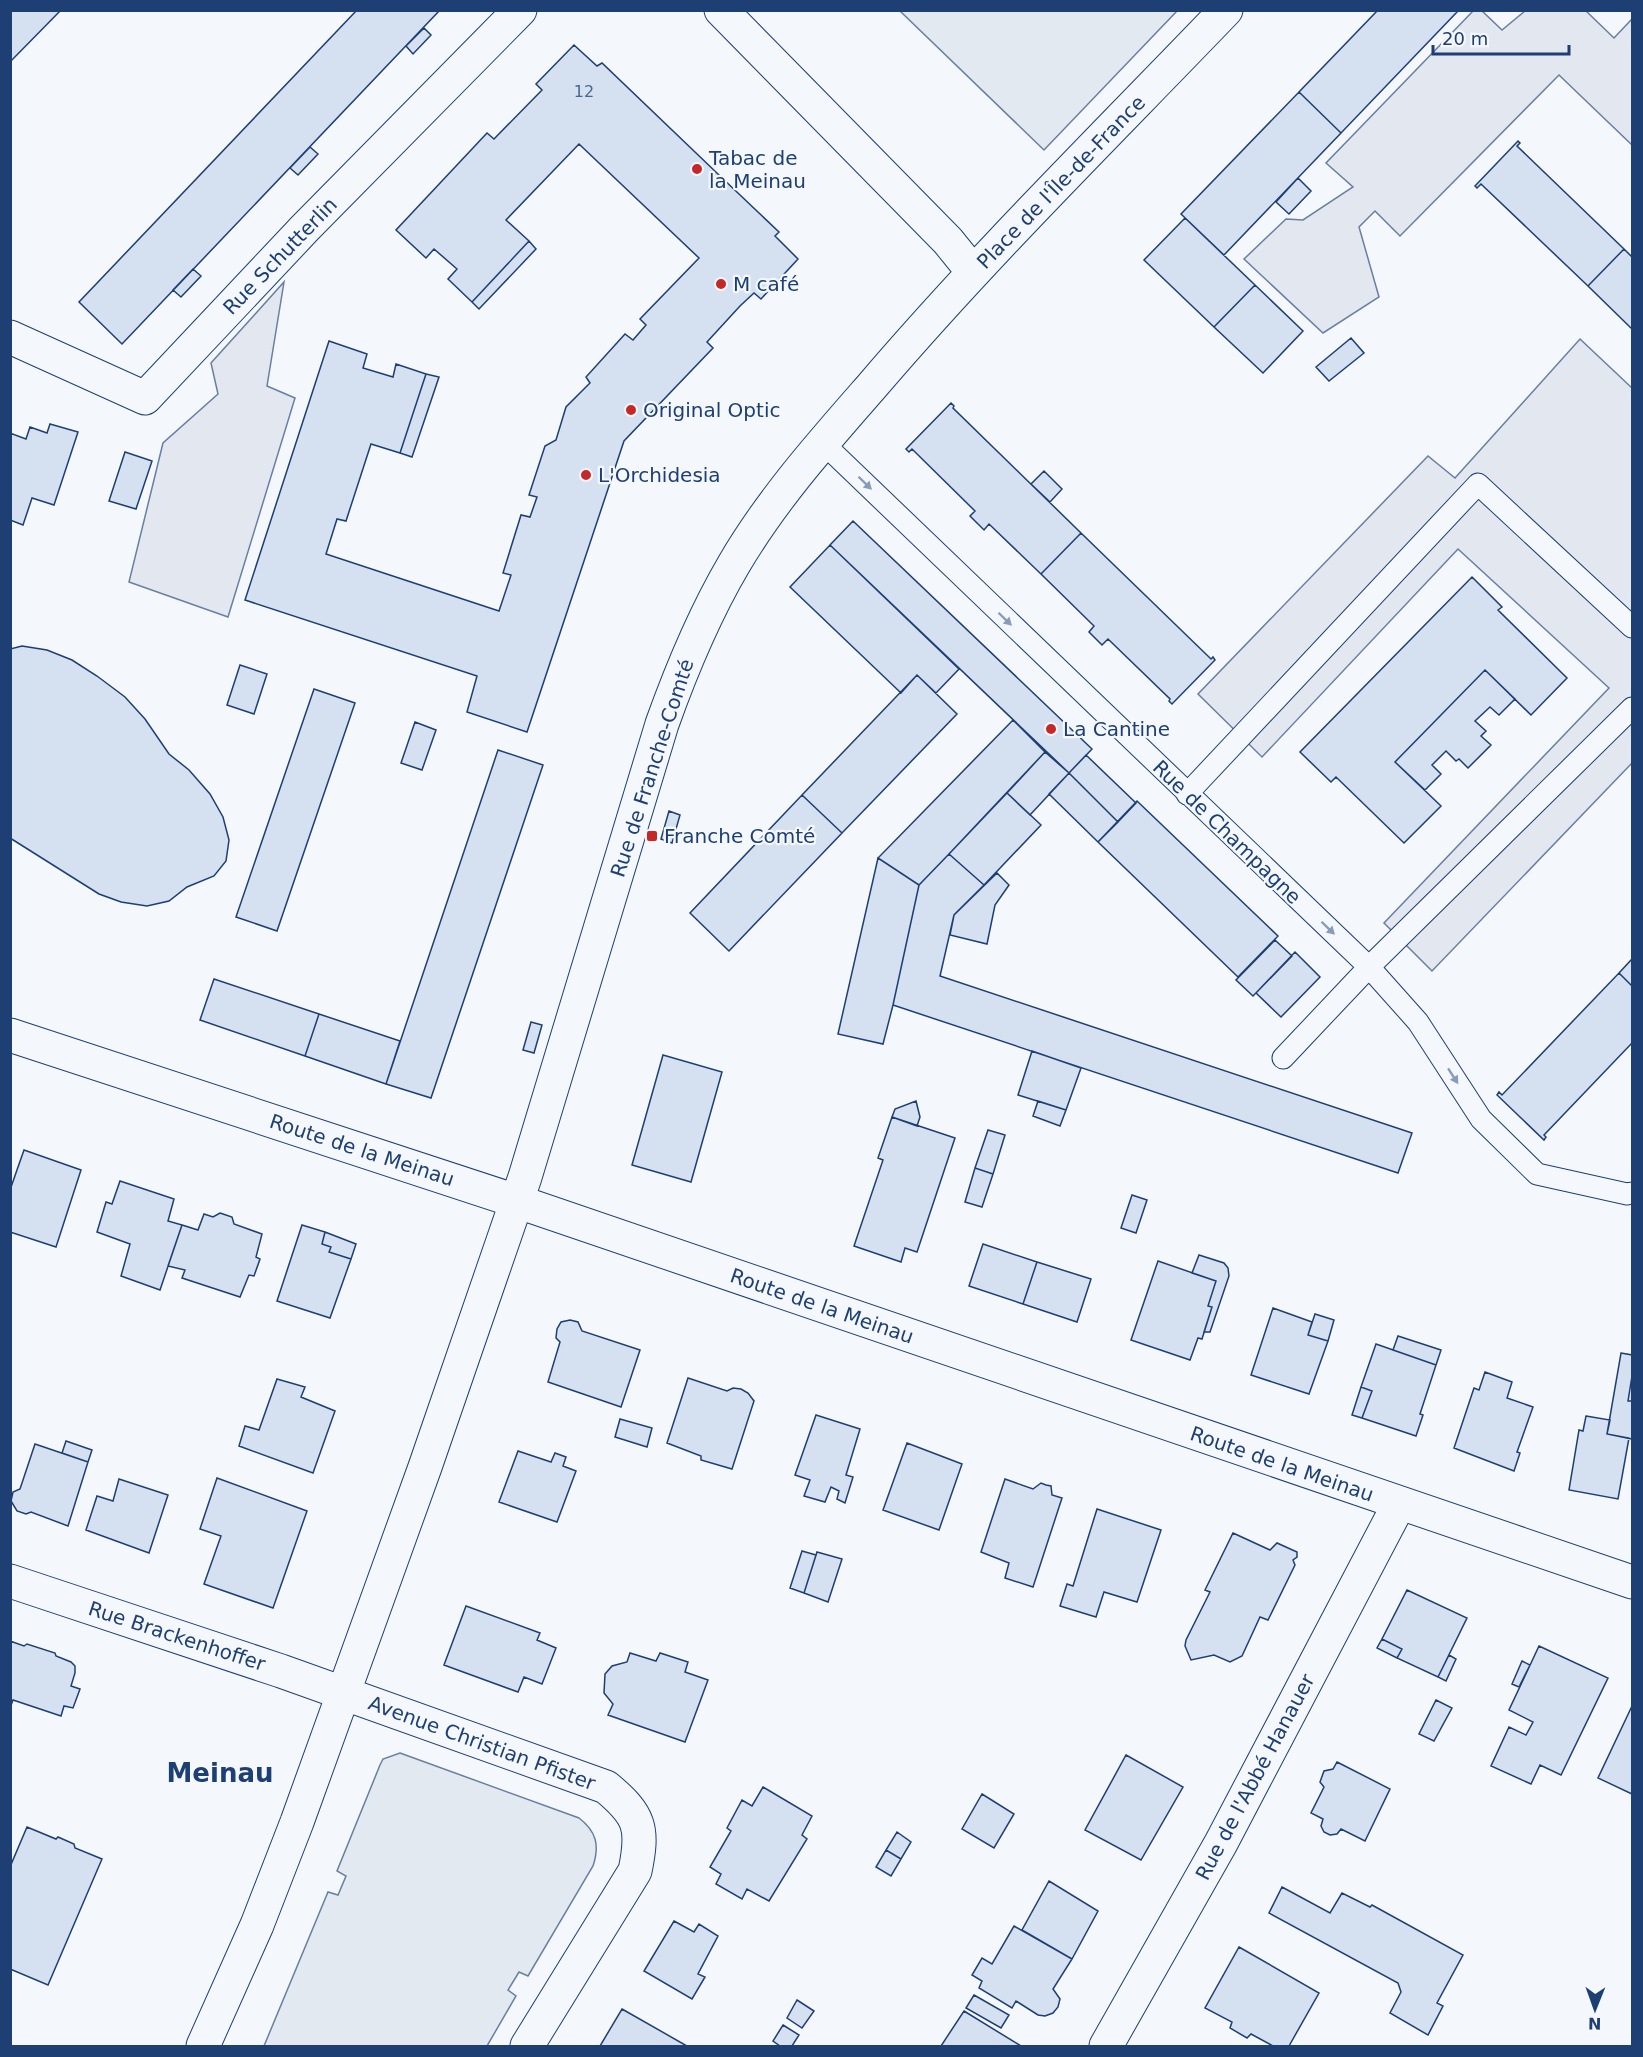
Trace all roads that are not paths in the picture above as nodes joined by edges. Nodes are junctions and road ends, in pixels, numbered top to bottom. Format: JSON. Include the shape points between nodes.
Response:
{"nodes":[{"id":1,"x":520,"y":10,"type":"edge"},
{"id":2,"x":721,"y":10,"type":"edge"},
{"id":3,"x":1226,"y":10,"type":"edge"},
{"id":4,"x":973,"y":272,"type":"junction"},
{"id":5,"x":10,"y":337,"type":"edge"},
{"id":6,"x":823,"y":443,"type":"junction"},
{"id":7,"x":1632,"y":627,"type":"edge"},
{"id":8,"x":1632,"y":708,"type":"edge"},
{"id":9,"x":1187,"y":794,"type":"junction"},
{"id":10,"x":1370,"y":968,"type":"junction"},
{"id":11,"x":10,"y":1035,"type":"edge"},
{"id":12,"x":1283,"y":1058,"type":"dead end"},
{"id":13,"x":1632,"y":1193,"type":"edge"},
{"id":14,"x":516,"y":1201,"type":"junction"},
{"id":15,"x":1399,"y":1504,"type":"junction"},
{"id":16,"x":10,"y":1581,"type":"edge"},
{"id":17,"x":1632,"y":1582,"type":"edge"},
{"id":18,"x":344,"y":1693,"type":"junction"},
{"id":19,"x":203,"y":2046,"type":"edge"},
{"id":20,"x":527,"y":2046,"type":"edge"},
{"id":21,"x":1106,"y":2046,"type":"edge"}],
"edges":[{"from":1,"to":5,"type":"street","name":"Rue Schutterlin","via":[[305,228],[145,398]]},
{"from":2,"to":4,"type":"street","name":"Place de l'Île-de-France","via":[[948,241]]},
{"from":3,"to":4,"type":"street","name":"Place de l'Île-de-France"},
{"from":4,"to":6,"type":"street","name":"Rue de Franche-Comté"},
{"from":6,"to":9,"type":"lane","name":"Rue de Champagne","one_way":true},
{"from":6,"to":14,"type":"street","name":"Rue de Franche-Comté","via":[[766,515],[735,563],[683,666]]},
{"from":7,"to":9,"type":"lane","via":[[1478,484]]},
{"from":8,"to":10,"type":"lane"},
{"from":9,"to":10,"type":"lane","name":"Rue de Champagne","one_way":true},
{"from":10,"to":12,"type":"lane"},
{"from":10,"to":13,"type":"lane","name":"Rue de Champagne","one_way":true,"via":[[1418,1022],[1480,1119],[1537,1174]]},
{"from":11,"to":14,"type":"street","name":"Route de la Meinau"},
{"from":14,"to":15,"type":"street","name":"Route de la Meinau"},
{"from":14,"to":18,"type":"street","name":"Avenue Christian Pfister"},
{"from":15,"to":17,"type":"street","name":"Route de la Meinau"},
{"from":15,"to":21,"type":"street","name":"Rue de l'Abbé Hanauer","via":[[1221,1843]]},
{"from":16,"to":18,"type":"street","name":"Rue Brackenhoffer"},
{"from":18,"to":19,"type":"street","name":"Avenue Christian Pfister","via":[[256,1925]]},
{"from":18,"to":20,"type":"street","name":"Avenue Christian Pfister","via":[[606,1787],[628,1805],[637,1823],[640,1846],[635,1871]]}]}
